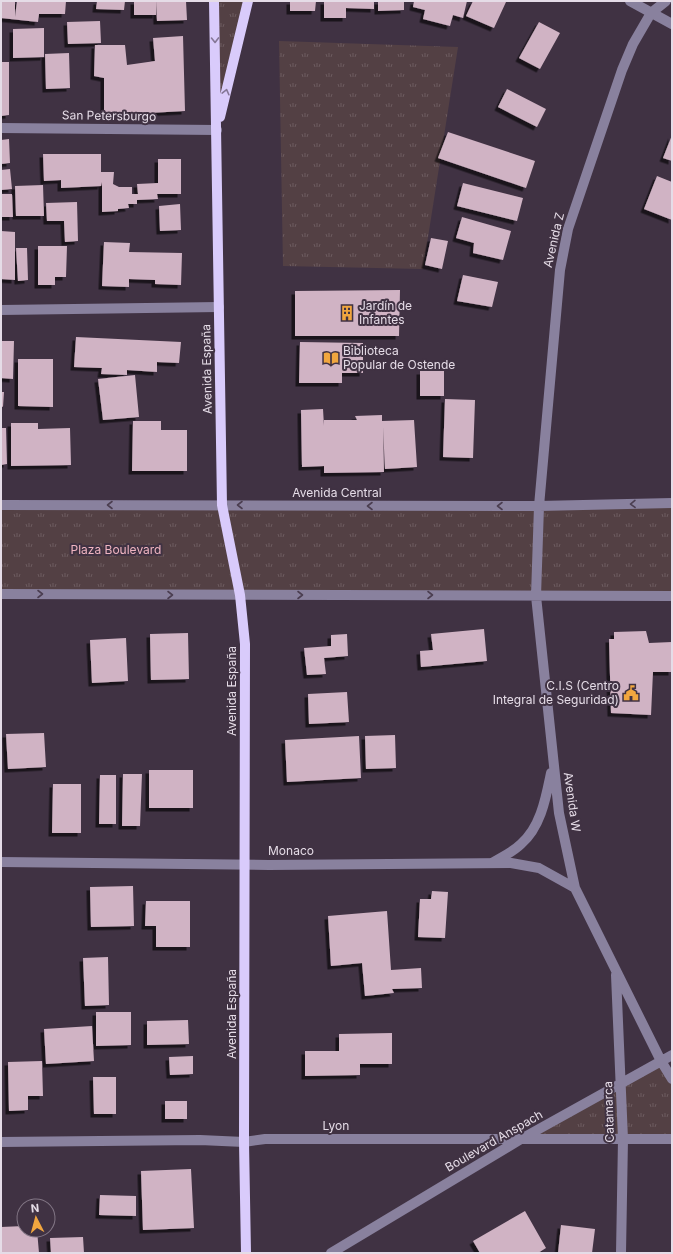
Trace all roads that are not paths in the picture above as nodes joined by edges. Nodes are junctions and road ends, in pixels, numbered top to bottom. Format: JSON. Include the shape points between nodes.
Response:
{"nodes":[{"id":1,"x":214,"y":1,"type":"edge"},
{"id":2,"x":248,"y":1,"type":"edge"},
{"id":3,"x":630,"y":1,"type":"edge"},
{"id":4,"x":666,"y":1,"type":"edge"},
{"id":5,"x":651,"y":13,"type":"junction"},
{"id":6,"x":672,"y":24,"type":"edge"},
{"id":7,"x":1,"y":128,"type":"edge"},
{"id":8,"x":217,"y":130,"type":"junction"},
{"id":9,"x":219,"y":307,"type":"junction"},
{"id":10,"x":1,"y":310,"type":"edge"},
{"id":11,"x":672,"y":503,"type":"edge"},
{"id":12,"x":1,"y":505,"type":"edge"},
{"id":13,"x":222,"y":506,"type":"junction"},
{"id":14,"x":539,"y":506,"type":"junction"},
{"id":15,"x":1,"y":594,"type":"edge"},
{"id":16,"x":240,"y":595,"type":"junction"},
{"id":17,"x":536,"y":596,"type":"junction"},
{"id":18,"x":672,"y":596,"type":"edge"},
{"id":19,"x":553,"y":763,"type":"junction"},
{"id":20,"x":1,"y":862,"type":"edge"},
{"id":21,"x":492,"y":863,"type":"junction"},
{"id":22,"x":246,"y":864,"type":"junction"},
{"id":23,"x":575,"y":888,"type":"junction"},
{"id":24,"x":616,"y":971,"type":"junction"},
{"id":25,"x":672,"y":1055,"type":"edge"},
{"id":26,"x":660,"y":1061,"type":"junction"},
{"id":27,"x":672,"y":1079,"type":"edge"},
{"id":28,"x":621,"y":1083,"type":"junction"},
{"id":29,"x":521,"y":1139,"type":"junction"},
{"id":30,"x":623,"y":1139,"type":"junction"},
{"id":31,"x":672,"y":1139,"type":"edge"},
{"id":32,"x":1,"y":1142,"type":"edge"},
{"id":33,"x":244,"y":1142,"type":"junction"},
{"id":34,"x":246,"y":1253,"type":"edge"},
{"id":35,"x":331,"y":1253,"type":"edge"},
{"id":36,"x":621,"y":1253,"type":"edge"}],
"edges":[{"from":1,"to":8,"type":"main road","one_way":true},
{"from":8,"to":2,"type":"main road","one_way":true},
{"from":3,"to":5,"type":"street"},
{"from":4,"to":5,"type":"street","name":"Avenida Z"},
{"from":5,"to":6,"type":"street"},
{"from":5,"to":14,"type":"street","name":"Avenida Z","via":[[622,70],[568,229],[560,270]]},
{"from":7,"to":8,"type":"street","name":"San Petersburgo"},
{"from":8,"to":9,"type":"main road","name":"Avenida España"},
{"from":9,"to":10,"type":"street"},
{"from":9,"to":13,"type":"main road","name":"Avenida España"},
{"from":11,"to":14,"type":"street","name":"Avenida Central","one_way":true},
{"from":13,"to":12,"type":"street","name":"Avenida Central","one_way":true},
{"from":14,"to":13,"type":"street","name":"Avenida Central","one_way":true},
{"from":13,"to":16,"type":"main road","name":"Avenida España"},
{"from":14,"to":17,"type":"street","name":"Avenida W"},
{"from":15,"to":16,"type":"street","one_way":true},
{"from":16,"to":17,"type":"street","one_way":true},
{"from":16,"to":22,"type":"main road","name":"Avenida España","via":[[246,644]]},
{"from":17,"to":18,"type":"street"},
{"from":17,"to":19,"type":"street","name":"Avenida W"},
{"from":19,"to":21,"type":"street","via":[[546,801],[536,824],[522,844]]},
{"from":19,"to":23,"type":"street","name":"Avenida W","via":[[559,813]]},
{"from":20,"to":22,"type":"street","name":"Monaco"},
{"from":21,"to":22,"type":"street","name":"Monaco"},
{"from":21,"to":23,"type":"street","name":"Monaco","via":[[511,863],[539,868]]},
{"from":22,"to":33,"type":"main road","name":"Avenida España"},
{"from":23,"to":24,"type":"street","name":"Avenida W"},
{"from":24,"to":26,"type":"street","name":"Avenida W"},
{"from":24,"to":28,"type":"street","name":"Catamarca"},
{"from":25,"to":26,"type":"street","name":"Boulevard Anspach"},
{"from":26,"to":27,"type":"street","name":"Avenida W"},
{"from":26,"to":28,"type":"street","name":"Boulevard Anspach"},
{"from":28,"to":29,"type":"street","name":"Boulevard Anspach"},
{"from":28,"to":30,"type":"street","name":"Catamarca"},
{"from":29,"to":30,"type":"street","name":"Lyon"},
{"from":29,"to":33,"type":"street","name":"Lyon","via":[[265,1139]]},
{"from":29,"to":35,"type":"street","name":"Boulevard Anspach"},
{"from":30,"to":31,"type":"street","name":"Lyon"},
{"from":30,"to":36,"type":"street","name":"Catamarca"},
{"from":32,"to":33,"type":"street","name":"Lyon"},
{"from":33,"to":34,"type":"main road","name":"Avenida España"}]}
